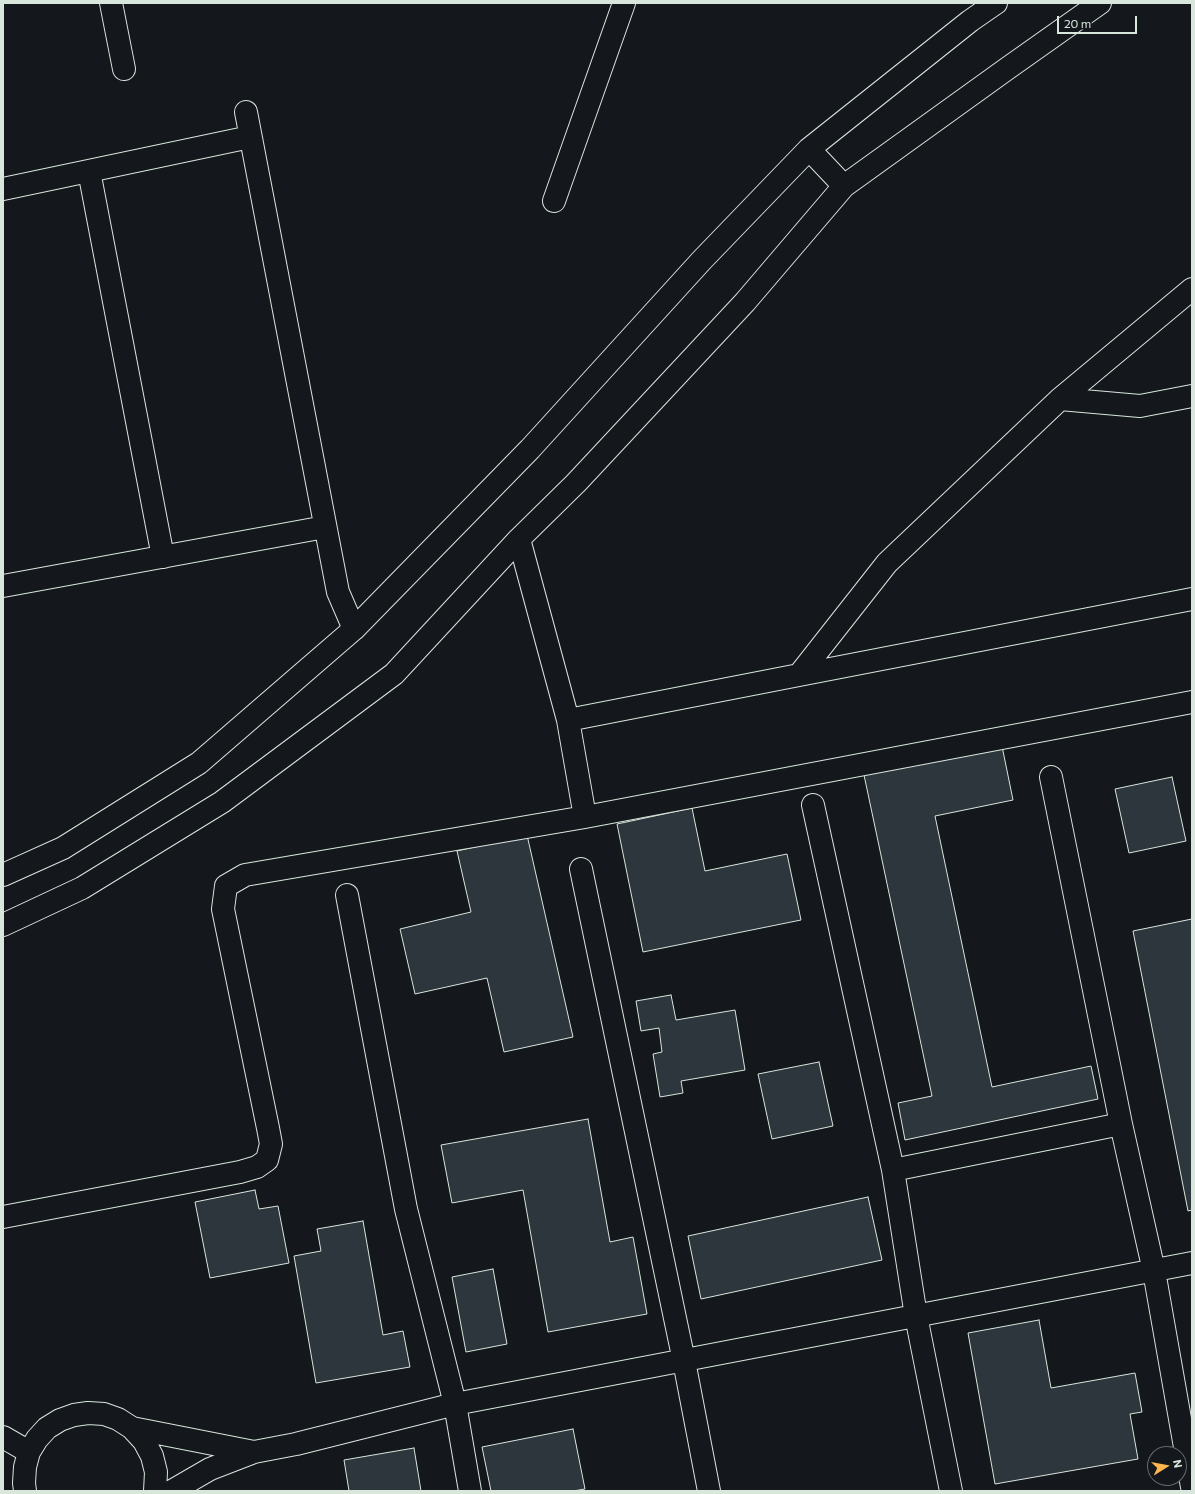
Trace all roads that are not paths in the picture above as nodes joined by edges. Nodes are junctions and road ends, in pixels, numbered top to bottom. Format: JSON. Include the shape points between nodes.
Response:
{"nodes":[{"id":1,"x":111,"y":3,"type":"edge"},
{"id":2,"x":624,"y":3,"type":"edge"},
{"id":3,"x":996,"y":3,"type":"edge"},
{"id":4,"x":1100,"y":3,"type":"edge"},
{"id":5,"x":124,"y":69,"type":"dead end"},
{"id":6,"x":246,"y":112,"type":"dead end"},
{"id":7,"x":250,"y":137,"type":"junction"},
{"id":8,"x":809,"y":150,"type":"junction"},
{"id":9,"x":90,"y":171,"type":"junction"},
{"id":10,"x":844,"y":186,"type":"junction"},
{"id":11,"x":3,"y":189,"type":"edge"},
{"id":12,"x":554,"y":201,"type":"dead end"},
{"id":13,"x":1192,"y":289,"type":"edge"},
{"id":14,"x":1192,"y":396,"type":"edge"},
{"id":15,"x":1060,"y":399,"type":"junction"},
{"id":16,"x":325,"y":527,"type":"junction"},
{"id":17,"x":519,"y":539,"type":"junction"},
{"id":18,"x":163,"y":557,"type":"junction"},
{"id":19,"x":3,"y":586,"type":"edge"},
{"id":20,"x":1192,"y":599,"type":"edge"},
{"id":21,"x":354,"y":629,"type":"junction"},
{"id":22,"x":798,"y":675,"type":"junction"},
{"id":23,"x":1192,"y":702,"type":"edge"},
{"id":24,"x":568,"y":720,"type":"junction"},
{"id":25,"x":1051,"y":776,"type":"dead end"},
{"id":26,"x":813,"y":805,"type":"dead end"},
{"id":27,"x":585,"y":816,"type":"junction"},
{"id":28,"x":581,"y":869,"type":"dead end"},
{"id":29,"x":3,"y":875,"type":"edge"},
{"id":30,"x":347,"y":895,"type":"dead end"},
{"id":31,"x":3,"y":925,"type":"edge"},
{"id":32,"x":1121,"y":1124,"type":"junction"},
{"id":33,"x":893,"y":1170,"type":"junction"},
{"id":34,"x":3,"y":1217,"type":"edge"},
{"id":35,"x":1192,"y":1263,"type":"edge"},
{"id":36,"x":1154,"y":1271,"type":"junction"},
{"id":37,"x":916,"y":1316,"type":"junction"},
{"id":38,"x":684,"y":1361,"type":"junction"},
{"id":39,"x":455,"y":1404,"type":"junction"},
{"id":40,"x":132,"y":1428,"type":"junction"},
{"id":41,"x":3,"y":1437,"type":"edge"},
{"id":42,"x":29,"y":1452,"type":"junction"},
{"id":43,"x":254,"y":1452,"type":"junction"},
{"id":44,"x":1192,"y":1487,"type":"edge"},
{"id":45,"x":25,"y":1491,"type":"edge"},
{"id":46,"x":155,"y":1491,"type":"edge"},
{"id":47,"x":172,"y":1491,"type":"edge"},
{"id":48,"x":470,"y":1491,"type":"edge"},
{"id":49,"x":709,"y":1491,"type":"edge"},
{"id":50,"x":951,"y":1491,"type":"edge"}],
"edges":[{"from":1,"to":5,"type":"street"},
{"from":2,"to":12,"type":"street"},
{"from":3,"to":8,"type":"street","via":[[970,20]]},
{"from":4,"to":10,"type":"street"},
{"from":6,"to":7,"type":"street"},
{"from":7,"to":9,"type":"street"},
{"from":7,"to":16,"type":"street"},
{"from":8,"to":10,"type":"street"},
{"from":8,"to":21,"type":"street","via":[[702,260],[530,450]]},
{"from":9,"to":11,"type":"street"},
{"from":9,"to":18,"type":"street"},
{"from":10,"to":17,"type":"street","via":[[740,308],[576,483]]},
{"from":13,"to":15,"type":"street"},
{"from":14,"to":15,"type":"street","via":[[1140,406]]},
{"from":15,"to":22,"type":"street","via":[[887,563]]},
{"from":16,"to":18,"type":"street"},
{"from":16,"to":21,"type":"street","via":[[338,592]]},
{"from":17,"to":24,"type":"street"},
{"from":17,"to":31,"type":"street","via":[[394,674],[222,802],[82,888]]},
{"from":18,"to":19,"type":"street"},
{"from":20,"to":22,"type":"street"},
{"from":21,"to":29,"type":"street","via":[[199,763],[63,848]]},
{"from":22,"to":24,"type":"street"},
{"from":23,"to":27,"type":"street"},
{"from":24,"to":27,"type":"street"},
{"from":25,"to":32,"type":"street"},
{"from":26,"to":33,"type":"street"},
{"from":27,"to":34,"type":"street","via":[[245,875],[226,886],[223,909],[271,1144],[267,1160],[257,1167],[240,1172]]},
{"from":28,"to":38,"type":"street"},
{"from":30,"to":39,"type":"street","via":[[406,1209]]},
{"from":32,"to":33,"type":"street"},
{"from":32,"to":36,"type":"street"},
{"from":33,"to":37,"type":"street"},
{"from":35,"to":36,"type":"street"},
{"from":36,"to":37,"type":"street"},
{"from":36,"to":44,"type":"street"},
{"from":37,"to":38,"type":"street"},
{"from":37,"to":50,"type":"street"},
{"from":38,"to":39,"type":"street"},
{"from":38,"to":49,"type":"street"},
{"from":39,"to":43,"type":"street"},
{"from":39,"to":48,"type":"street"},
{"from":40,"to":42,"type":"street","via":[[104,1414],[74,1415],[47,1428]]},
{"from":40,"to":43,"type":"street"},
{"from":40,"to":46,"type":"street","via":[[144,1441],[152,1456],[156,1472]]},
{"from":41,"to":42,"type":"street"},
{"from":42,"to":45,"type":"street","via":[[25,1467]]},
{"from":43,"to":47,"type":"street","via":[[210,1469]]}]}
